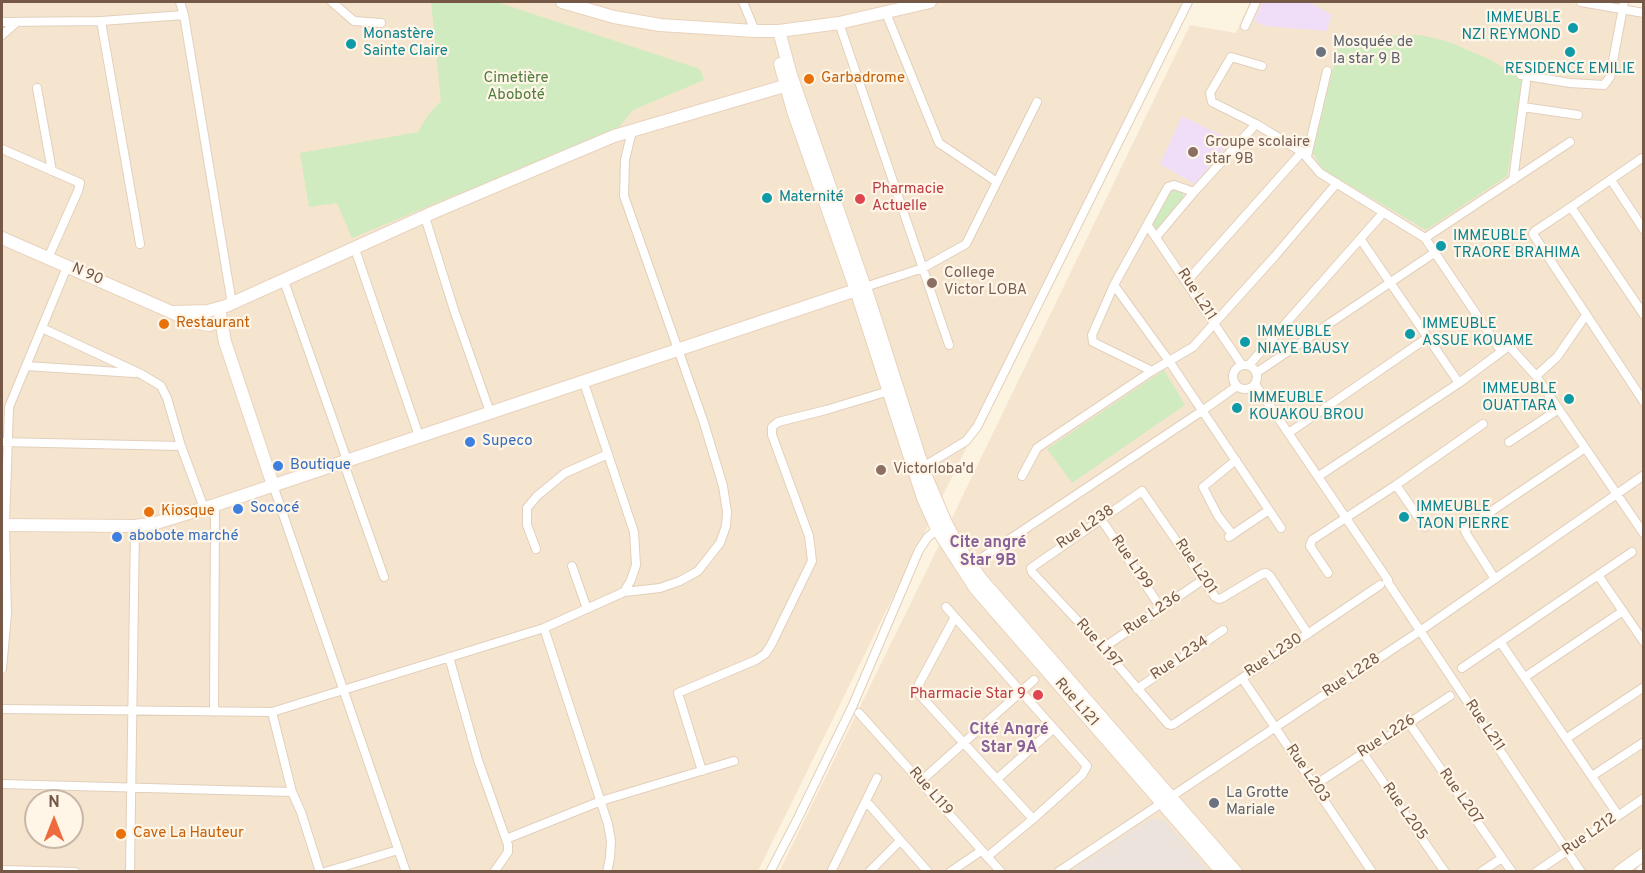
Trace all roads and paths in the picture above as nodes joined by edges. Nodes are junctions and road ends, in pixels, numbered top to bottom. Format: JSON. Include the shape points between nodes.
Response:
{"nodes":[{"id":1,"x":180,"y":2,"type":"edge"},
{"id":2,"x":332,"y":2,"type":"edge"},
{"id":3,"x":562,"y":2,"type":"edge"},
{"id":4,"x":743,"y":2,"type":"edge"},
{"id":5,"x":930,"y":2,"type":"edge"},
{"id":6,"x":1188,"y":2,"type":"edge"},
{"id":7,"x":1256,"y":2,"type":"edge"},
{"id":8,"x":1581,"y":2,"type":"edge"},
{"id":9,"x":1623,"y":5,"type":"edge"},
{"id":10,"x":1644,"y":12,"type":"edge"},
{"id":11,"x":886,"y":13,"type":"junction"},
{"id":12,"x":184,"y":15,"type":"junction"},
{"id":13,"x":101,"y":21,"type":"junction"},
{"id":14,"x":2,"y":22,"type":"edge"},
{"id":15,"x":18,"y":22,"type":"junction"},
{"id":16,"x":381,"y":23,"type":"dead end"},
{"id":17,"x":839,"y":23,"type":"junction"},
{"id":18,"x":1245,"y":26,"type":"dead end"},
{"id":19,"x":779,"y":30,"type":"junction"},
{"id":20,"x":755,"y":31,"type":"junction"},
{"id":21,"x":2,"y":35,"type":"edge"},
{"id":22,"x":1262,"y":66,"type":"dead end"},
{"id":23,"x":1327,"y":71,"type":"dead end"},
{"id":24,"x":789,"y":84,"type":"junction"},
{"id":25,"x":37,"y":88,"type":"dead end"},
{"id":26,"x":1037,"y":102,"type":"dead end"},
{"id":27,"x":1522,"y":107,"type":"junction"},
{"id":28,"x":1578,"y":115,"type":"dead end"},
{"id":29,"x":1256,"y":124,"type":"junction"},
{"id":30,"x":632,"y":131,"type":"junction"},
{"id":31,"x":1570,"y":142,"type":"dead end"},
{"id":32,"x":2,"y":148,"type":"edge"},
{"id":33,"x":1305,"y":154,"type":"junction"},
{"id":34,"x":1642,"y":158,"type":"dead end"},
{"id":35,"x":52,"y":171,"type":"junction"},
{"id":36,"x":1513,"y":180,"type":"junction"},
{"id":37,"x":1611,"y":180,"type":"junction"},
{"id":38,"x":997,"y":182,"type":"junction"},
{"id":39,"x":1337,"y":183,"type":"junction"},
{"id":40,"x":1194,"y":192,"type":"junction"},
{"id":41,"x":1571,"y":207,"type":"junction"},
{"id":42,"x":1383,"y":213,"type":"junction"},
{"id":43,"x":425,"y":217,"type":"junction"},
{"id":44,"x":1148,"y":226,"type":"junction"},
{"id":45,"x":1644,"y":230,"type":"edge"},
{"id":46,"x":1157,"y":236,"type":"junction"},
{"id":47,"x":2,"y":238,"type":"edge"},
{"id":48,"x":1425,"y":238,"type":"junction"},
{"id":49,"x":1361,"y":240,"type":"junction"},
{"id":50,"x":140,"y":244,"type":"dead end"},
{"id":51,"x":355,"y":249,"type":"junction"},
{"id":52,"x":1434,"y":253,"type":"junction"},
{"id":53,"x":48,"y":258,"type":"junction"},
{"id":54,"x":67,"y":267,"type":"junction"},
{"id":55,"x":923,"y":267,"type":"junction"},
{"id":56,"x":284,"y":281,"type":"junction"},
{"id":57,"x":1187,"y":281,"type":"junction"},
{"id":58,"x":1389,"y":283,"type":"junction"},
{"id":59,"x":1114,"y":285,"type":"junction"},
{"id":60,"x":861,"y":288,"type":"junction"},
{"id":61,"x":232,"y":304,"type":"junction"},
{"id":62,"x":1586,"y":315,"type":"junction"},
{"id":63,"x":1644,"y":315,"type":"edge"},
{"id":64,"x":214,"y":316,"type":"junction"},
{"id":65,"x":1215,"y":325,"type":"junction"},
{"id":66,"x":42,"y":328,"type":"junction"},
{"id":67,"x":1427,"y":338,"type":"junction"},
{"id":68,"x":949,"y":345,"type":"dead end"},
{"id":69,"x":679,"y":349,"type":"junction"},
{"id":70,"x":1501,"y":351,"type":"junction"},
{"id":71,"x":1169,"y":361,"type":"junction"},
{"id":72,"x":1245,"y":365,"type":"junction"},
{"id":73,"x":26,"y":366,"type":"junction"},
{"id":74,"x":1152,"y":371,"type":"junction"},
{"id":75,"x":1256,"y":373,"type":"junction"},
{"id":76,"x":141,"y":374,"type":"junction"},
{"id":77,"x":1536,"y":376,"type":"junction"},
{"id":78,"x":583,"y":380,"type":"junction"},
{"id":79,"x":1459,"y":383,"type":"junction"},
{"id":80,"x":1255,"y":384,"type":"junction"},
{"id":81,"x":1237,"y":386,"type":"junction"},
{"id":82,"x":889,"y":391,"type":"junction"},
{"id":83,"x":1644,"y":402,"type":"edge"},
{"id":84,"x":5,"y":405,"type":"edge"},
{"id":85,"x":1559,"y":409,"type":"junction"},
{"id":86,"x":1202,"y":411,"type":"junction"},
{"id":87,"x":490,"y":412,"type":"junction"},
{"id":88,"x":1483,"y":424,"type":"dead end"},
{"id":89,"x":1290,"y":432,"type":"junction"},
{"id":90,"x":419,"y":436,"type":"junction"},
{"id":91,"x":4,"y":442,"type":"edge"},
{"id":92,"x":1509,"y":442,"type":"dead end"},
{"id":93,"x":181,"y":446,"type":"junction"},
{"id":94,"x":1585,"y":448,"type":"junction"},
{"id":95,"x":608,"y":454,"type":"junction"},
{"id":96,"x":345,"y":460,"type":"junction"},
{"id":97,"x":1236,"y":460,"type":"junction"},
{"id":98,"x":923,"y":467,"type":"junction"},
{"id":99,"x":1644,"y":475,"type":"edge"},
{"id":100,"x":1022,"y":476,"type":"dead end"},
{"id":101,"x":1319,"y":476,"type":"junction"},
{"id":102,"x":273,"y":485,"type":"junction"},
{"id":103,"x":1396,"y":485,"type":"junction"},
{"id":104,"x":1139,"y":492,"type":"joint"},
{"id":105,"x":1617,"y":494,"type":"junction"},
{"id":106,"x":210,"y":507,"type":"junction"},
{"id":107,"x":1269,"y":510,"type":"junction"},
{"id":108,"x":1346,"y":518,"type":"junction"},
{"id":109,"x":1101,"y":519,"type":"junction"},
{"id":110,"x":3,"y":525,"type":"edge"},
{"id":111,"x":135,"y":526,"type":"junction"},
{"id":112,"x":1425,"y":527,"type":"dead end"},
{"id":113,"x":1281,"y":528,"type":"dead end"},
{"id":114,"x":938,"y":529,"type":"junction"},
{"id":115,"x":1644,"y":534,"type":"edge"},
{"id":116,"x":536,"y":549,"type":"dead end"},
{"id":117,"x":1632,"y":552,"type":"dead end"},
{"id":118,"x":1033,"y":564,"type":"joint"},
{"id":119,"x":971,"y":565,"type":"junction"},
{"id":120,"x":572,"y":566,"type":"dead end"},
{"id":121,"x":1328,"y":573,"type":"dead end"},
{"id":122,"x":1598,"y":575,"type":"junction"},
{"id":123,"x":384,"y":577,"type":"dead end"},
{"id":124,"x":1204,"y":579,"type":"junction"},
{"id":125,"x":1495,"y":579,"type":"junction"},
{"id":126,"x":1385,"y":582,"type":"junction"},
{"id":127,"x":624,"y":592,"type":"junction"},
{"id":128,"x":946,"y":607,"type":"dead end"},
{"id":129,"x":1161,"y":608,"type":"junction"},
{"id":130,"x":587,"y":609,"type":"junction"},
{"id":131,"x":1623,"y":611,"type":"junction"},
{"id":132,"x":955,"y":617,"type":"junction"},
{"id":133,"x":544,"y":628,"type":"junction"},
{"id":134,"x":1223,"y":630,"type":"dead end"},
{"id":135,"x":1420,"y":631,"type":"junction"},
{"id":136,"x":1308,"y":634,"type":"junction"},
{"id":137,"x":1644,"y":642,"type":"edge"},
{"id":138,"x":1501,"y":643,"type":"junction"},
{"id":139,"x":1102,"y":648,"type":"junction"},
{"id":140,"x":449,"y":657,"type":"junction"},
{"id":141,"x":2,"y":669,"type":"edge"},
{"id":142,"x":1462,"y":669,"type":"dead end"},
{"id":143,"x":1525,"y":677,"type":"junction"},
{"id":144,"x":1242,"y":678,"type":"junction"},
{"id":145,"x":1034,"y":680,"type":"dead end"},
{"id":146,"x":1644,"y":687,"type":"edge"},
{"id":147,"x":1137,"y":689,"type":"junction"},
{"id":148,"x":345,"y":690,"type":"junction"},
{"id":149,"x":1020,"y":692,"type":"junction"},
{"id":150,"x":1450,"y":696,"type":"dead end"},
{"id":151,"x":2,"y":709,"type":"edge"},
{"id":152,"x":133,"y":709,"type":"junction"},
{"id":153,"x":214,"y":712,"type":"junction"},
{"id":154,"x":272,"y":712,"type":"junction"},
{"id":155,"x":859,"y":713,"type":"dead end"},
{"id":156,"x":1409,"y":723,"type":"junction"},
{"id":157,"x":1168,"y":724,"type":"joint"},
{"id":158,"x":1275,"y":727,"type":"junction"},
{"id":159,"x":1053,"y":729,"type":"junction"},
{"id":160,"x":1567,"y":738,"type":"junction"},
{"id":161,"x":964,"y":742,"type":"junction"},
{"id":162,"x":1644,"y":742,"type":"edge"},
{"id":163,"x":1363,"y":753,"type":"junction"},
{"id":164,"x":734,"y":761,"type":"dead end"},
{"id":165,"x":702,"y":771,"type":"junction"},
{"id":166,"x":1592,"y":776,"type":"junction"},
{"id":167,"x":877,"y":778,"type":"dead end"},
{"id":168,"x":997,"y":779,"type":"junction"},
{"id":169,"x":1324,"y":779,"type":"dead end"},
{"id":170,"x":921,"y":781,"type":"junction"},
{"id":171,"x":2,"y":784,"type":"edge"},
{"id":172,"x":131,"y":789,"type":"junction"},
{"id":173,"x":292,"y":792,"type":"junction"},
{"id":174,"x":1644,"y":798,"type":"edge"},
{"id":175,"x":1166,"y":800,"type":"junction"},
{"id":176,"x":601,"y":801,"type":"junction"},
{"id":177,"x":866,"y":801,"type":"junction"},
{"id":178,"x":1618,"y":815,"type":"junction"},
{"id":179,"x":1033,"y":819,"type":"junction"},
{"id":180,"x":506,"y":839,"type":"junction"},
{"id":181,"x":900,"y":841,"type":"junction"},
{"id":182,"x":398,"y":850,"type":"junction"},
{"id":183,"x":1567,"y":850,"type":"junction"},
{"id":184,"x":984,"y":854,"type":"junction"},
{"id":185,"x":1644,"y":854,"type":"edge"},
{"id":186,"x":1502,"y":858,"type":"junction"},
{"id":187,"x":2,"y":870,"type":"edge"},
{"id":188,"x":45,"y":871,"type":"edge"},
{"id":189,"x":75,"y":872,"type":"edge"},
{"id":190,"x":130,"y":872,"type":"edge"},
{"id":191,"x":320,"y":872,"type":"edge"},
{"id":192,"x":325,"y":872,"type":"edge"},
{"id":193,"x":406,"y":872,"type":"edge"},
{"id":194,"x":494,"y":872,"type":"edge"},
{"id":195,"x":607,"y":872,"type":"edge"},
{"id":196,"x":770,"y":872,"type":"edge"},
{"id":197,"x":831,"y":872,"type":"edge"},
{"id":198,"x":869,"y":872,"type":"edge"},
{"id":199,"x":928,"y":872,"type":"edge"},
{"id":200,"x":950,"y":872,"type":"edge"},
{"id":201,"x":1001,"y":872,"type":"edge"},
{"id":202,"x":1058,"y":872,"type":"edge"},
{"id":203,"x":1222,"y":872,"type":"edge"},
{"id":204,"x":1236,"y":872,"type":"edge"},
{"id":205,"x":1372,"y":872,"type":"edge"},
{"id":206,"x":1445,"y":872,"type":"edge"},
{"id":207,"x":1481,"y":872,"type":"edge"},
{"id":208,"x":1512,"y":872,"type":"edge"},
{"id":209,"x":1536,"y":872,"type":"edge"},
{"id":210,"x":1581,"y":872,"type":"edge"},
{"id":211,"x":1618,"y":872,"type":"edge"}],
"edges":[{"from":1,"to":12,"type":"street"},
{"from":2,"to":16,"type":"street","via":[[354,21]]},
{"from":3,"to":20,"type":"main road","via":[[660,25]]},
{"from":4,"to":20,"type":"street"},
{"from":5,"to":11,"type":"main road"},
{"from":6,"to":98,"type":"street","via":[[977,427],[966,441]]},
{"from":7,"to":18,"type":"street"},
{"from":8,"to":9,"type":"street"},
{"from":9,"to":10,"type":"street"},
{"from":9,"to":27,"type":"street","via":[[1605,86],[1524,79]]},
{"from":11,"to":17,"type":"main road"},
{"from":11,"to":38,"type":"street","via":[[939,143]]},
{"from":12,"to":13,"type":"street"},
{"from":12,"to":61,"type":"street"},
{"from":13,"to":15,"type":"street"},
{"from":13,"to":50,"type":"street"},
{"from":14,"to":15,"type":"street"},
{"from":15,"to":21,"type":"street"},
{"from":17,"to":19,"type":"main road"},
{"from":17,"to":55,"type":"street"},
{"from":19,"to":20,"type":"main road"},
{"from":19,"to":24,"type":"main road","via":[[777,43]]},
{"from":22,"to":29,"type":"street","via":[[1231,57],[1210,93],[1212,102]]},
{"from":23,"to":33,"type":"street"},
{"from":24,"to":30,"type":"main road"},
{"from":24,"to":60,"type":"main road"},
{"from":25,"to":35,"type":"street"},
{"from":26,"to":38,"type":"street"},
{"from":27,"to":28,"type":"street"},
{"from":27,"to":36,"type":"street"},
{"from":29,"to":33,"type":"street"},
{"from":29,"to":40,"type":"street"},
{"from":30,"to":43,"type":"main road"},
{"from":30,"to":69,"type":"street","via":[[625,160],[624,196]]},
{"from":31,"to":36,"type":"street"},
{"from":32,"to":35,"type":"street"},
{"from":33,"to":39,"type":"street","via":[[1320,173]]},
{"from":33,"to":57,"type":"street"},
{"from":34,"to":37,"type":"street"},
{"from":35,"to":53,"type":"street","via":[[80,183]]},
{"from":36,"to":48,"type":"street"},
{"from":37,"to":41,"type":"street"},
{"from":37,"to":45,"type":"street"},
{"from":38,"to":55,"type":"street","via":[[966,244]]},
{"from":39,"to":42,"type":"street"},
{"from":39,"to":65,"type":"street"},
{"from":40,"to":44,"type":"street","via":[[1171,185]]},
{"from":40,"to":46,"type":"street"},
{"from":41,"to":62,"type":"street","via":[[1533,234]]},
{"from":41,"to":63,"type":"street"},
{"from":42,"to":48,"type":"street"},
{"from":42,"to":49,"type":"street"},
{"from":43,"to":51,"type":"main road"},
{"from":43,"to":87,"type":"street"},
{"from":44,"to":46,"type":"street","name":"Rue L211"},
{"from":44,"to":59,"type":"street"},
{"from":46,"to":57,"type":"street","name":"Rue L211"},
{"from":47,"to":53,"type":"main road","name":"N 90"},
{"from":48,"to":52,"type":"street"},
{"from":49,"to":58,"type":"street"},
{"from":49,"to":72,"type":"street"},
{"from":51,"to":56,"type":"main road"},
{"from":51,"to":90,"type":"street"},
{"from":52,"to":58,"type":"street"},
{"from":52,"to":70,"type":"street"},
{"from":53,"to":54,"type":"main road","name":"N 90"},
{"from":54,"to":64,"type":"main road","name":"N 90","via":[[194,322]]},
{"from":54,"to":66,"type":"street"},
{"from":55,"to":60,"type":"street"},
{"from":55,"to":68,"type":"street"},
{"from":56,"to":61,"type":"main road"},
{"from":56,"to":96,"type":"street"},
{"from":57,"to":65,"type":"street","name":"Rue L211"},
{"from":58,"to":67,"type":"street"},
{"from":58,"to":75,"type":"street"},
{"from":59,"to":71,"type":"street"},
{"from":59,"to":74,"type":"street","via":[[1091,339]]},
{"from":60,"to":69,"type":"main road"},
{"from":60,"to":82,"type":"main road","name":"Rue L121"},
{"from":60,"to":98,"type":"main road"},
{"from":61,"to":64,"type":"main road"},
{"from":62,"to":77,"type":"street","via":[[1557,357]]},
{"from":62,"to":83,"type":"street"},
{"from":64,"to":102,"type":"main road"},
{"from":65,"to":71,"type":"street","via":[[1193,347]]},
{"from":65,"to":72,"type":"street","name":"Rue L211"},
{"from":66,"to":73,"type":"street"},
{"from":66,"to":76,"type":"street"},
{"from":67,"to":79,"type":"street"},
{"from":67,"to":89,"type":"street"},
{"from":69,"to":78,"type":"main road"},
{"from":69,"to":127,"type":"street","via":[[723,486],[726,526],[720,543],[698,571],[660,588]]},
{"from":70,"to":77,"type":"street","via":[[1509,346]]},
{"from":70,"to":79,"type":"street"},
{"from":71,"to":74,"type":"street"},
{"from":71,"to":86,"type":"street"},
{"from":72,"to":75,"type":"street"},
{"from":72,"to":81,"type":"street","via":[[1235,370]]},
{"from":73,"to":76,"type":"street"},
{"from":73,"to":84,"type":"street"},
{"from":74,"to":100,"type":"street","via":[[1037,448]]},
{"from":75,"to":80,"type":"street"},
{"from":76,"to":93,"type":"street","via":[[161,386]]},
{"from":77,"to":85,"type":"street"},
{"from":78,"to":87,"type":"main road"},
{"from":78,"to":95,"type":"street"},
{"from":79,"to":101,"type":"street"},
{"from":80,"to":81,"type":"street","via":[[1248,388]]},
{"from":80,"to":89,"type":"street","name":"Rue L211"},
{"from":81,"to":86,"type":"street"},
{"from":82,"to":114,"type":"main road","name":"Rue L121","via":[[923,498]]},
{"from":82,"to":165,"type":"street","via":[[778,422],[772,427],[809,536],[812,561],[765,654],[678,693]]},
{"from":84,"to":91,"type":"street"},
{"from":85,"to":92,"type":"street"},
{"from":85,"to":94,"type":"street"},
{"from":86,"to":97,"type":"street"},
{"from":86,"to":119,"type":"street"},
{"from":87,"to":90,"type":"main road"},
{"from":88,"to":103,"type":"street"},
{"from":89,"to":101,"type":"street","name":"Rue L211"},
{"from":90,"to":96,"type":"main road"},
{"from":91,"to":93,"type":"street"},
{"from":91,"to":110,"type":"street"},
{"from":93,"to":106,"type":"street"},
{"from":94,"to":105,"type":"street"},
{"from":94,"to":125,"type":"street","via":[[1465,531]]},
{"from":95,"to":116,"type":"street","via":[[565,473],[527,508],[527,525]]},
{"from":95,"to":127,"type":"street","via":[[632,524],[636,548],[636,565]]},
{"from":96,"to":102,"type":"main road"},
{"from":96,"to":123,"type":"street"},
{"from":97,"to":107,"type":"street"},
{"from":97,"to":107,"type":"street","via":[[1203,487],[1230,536]]},
{"from":98,"to":119,"type":"main road","via":[[946,523]]},
{"from":99,"to":105,"type":"street","name":"Rue L228"},
{"from":101,"to":108,"type":"street","name":"Rue L211"},
{"from":102,"to":106,"type":"main road"},
{"from":102,"to":148,"type":"street"},
{"from":103,"to":108,"type":"street"},
{"from":103,"to":112,"type":"street"},
{"from":104,"to":109,"type":"street","name":"Rue L238"},
{"from":104,"to":124,"type":"street","name":"Rue L201","via":[[1144,492]]},
{"from":105,"to":115,"type":"street"},
{"from":105,"to":125,"type":"street","name":"Rue L228"},
{"from":106,"to":111,"type":"main road"},
{"from":106,"to":153,"type":"street"},
{"from":107,"to":113,"type":"street"},
{"from":108,"to":121,"type":"street","via":[[1310,543]]},
{"from":108,"to":126,"type":"street","name":"Rue L211"},
{"from":109,"to":118,"type":"street","name":"Rue L238"},
{"from":109,"to":129,"type":"street","name":"Rue L199"},
{"from":110,"to":111,"type":"main road"},
{"from":110,"to":141,"type":"street","via":[[7,614]]},
{"from":111,"to":152,"type":"street"},
{"from":114,"to":175,"type":"main road","name":"Rue L121","via":[[975,588]]},
{"from":114,"to":196,"type":"street","via":[[920,550],[853,705]]},
{"from":117,"to":122,"type":"street"},
{"from":118,"to":139,"type":"street","name":"Rue L197","via":[[1032,572]]},
{"from":119,"to":175,"type":"main road"},
{"from":120,"to":130,"type":"street"},
{"from":122,"to":131,"type":"street"},
{"from":122,"to":138,"type":"street"},
{"from":124,"to":129,"type":"street","name":"Rue L236"},
{"from":124,"to":136,"type":"street","name":"Rue L201","via":[[1218,599],[1266,573]]},
{"from":125,"to":135,"type":"street","name":"Rue L228"},
{"from":126,"to":135,"type":"street","name":"Rue L211"},
{"from":126,"to":136,"type":"street","name":"Rue L230"},
{"from":127,"to":130,"type":"street"},
{"from":128,"to":132,"type":"street"},
{"from":129,"to":139,"type":"street","name":"Rue L236"},
{"from":130,"to":133,"type":"street"},
{"from":131,"to":137,"type":"street"},
{"from":131,"to":143,"type":"street"},
{"from":132,"to":149,"type":"street"},
{"from":132,"to":161,"type":"street","via":[[918,691]]},
{"from":133,"to":140,"type":"street"},
{"from":133,"to":176,"type":"street"},
{"from":134,"to":147,"type":"street","name":"Rue L234"},
{"from":135,"to":158,"type":"street","name":"Rue L228"},
{"from":135,"to":183,"type":"street","name":"Rue L211"},
{"from":136,"to":144,"type":"street","name":"Rue L230"},
{"from":138,"to":142,"type":"street"},
{"from":138,"to":143,"type":"street"},
{"from":139,"to":147,"type":"street","name":"Rue L197"},
{"from":140,"to":148,"type":"street"},
{"from":140,"to":180,"type":"street","via":[[478,760]]},
{"from":143,"to":160,"type":"street"},
{"from":144,"to":157,"type":"street","name":"Rue L230","via":[[1174,724]]},
{"from":144,"to":158,"type":"street","name":"Rue L203"},
{"from":145,"to":149,"type":"street"},
{"from":146,"to":160,"type":"street"},
{"from":147,"to":157,"type":"street","name":"Rue L197"},
{"from":148,"to":154,"type":"street"},
{"from":148,"to":182,"type":"street"},
{"from":149,"to":159,"type":"street"},
{"from":149,"to":161,"type":"street"},
{"from":150,"to":156,"type":"street","name":"Rue L226"},
{"from":151,"to":152,"type":"street"},
{"from":152,"to":153,"type":"street"},
{"from":152,"to":172,"type":"street"},
{"from":153,"to":154,"type":"street"},
{"from":154,"to":173,"type":"street"},
{"from":155,"to":170,"type":"street","name":"Rue L119"},
{"from":156,"to":163,"type":"street","name":"Rue L226"},
{"from":156,"to":186,"type":"street","name":"Rue L207"},
{"from":158,"to":175,"type":"street","name":"Rue L228"},
{"from":158,"to":205,"type":"street","name":"Rue L203"},
{"from":159,"to":168,"type":"street"},
{"from":159,"to":179,"type":"street","via":[[1088,766]]},
{"from":160,"to":166,"type":"street"},
{"from":161,"to":168,"type":"street"},
{"from":161,"to":170,"type":"street"},
{"from":162,"to":166,"type":"street"},
{"from":163,"to":169,"type":"street","name":"Rue L226"},
{"from":163,"to":206,"type":"street","name":"Rue L205"},
{"from":164,"to":165,"type":"street"},
{"from":165,"to":176,"type":"street"},
{"from":166,"to":178,"type":"street"},
{"from":167,"to":177,"type":"street"},
{"from":168,"to":179,"type":"street"},
{"from":170,"to":184,"type":"street","name":"Rue L119"},
{"from":171,"to":172,"type":"street"},
{"from":172,"to":173,"type":"street"},
{"from":172,"to":190,"type":"street"},
{"from":173,"to":191,"type":"street"},
{"from":174,"to":178,"type":"street","name":"Rue L212"},
{"from":175,"to":202,"type":"street","name":"Rue L228"},
{"from":175,"to":203,"type":"main road","name":"Rue L121"},
{"from":175,"to":204,"type":"main road"},
{"from":176,"to":180,"type":"street"},
{"from":176,"to":195,"type":"street","via":[[611,841]]},
{"from":177,"to":181,"type":"street"},
{"from":177,"to":197,"type":"street"},
{"from":178,"to":183,"type":"street","name":"Rue L212"},
{"from":179,"to":184,"type":"street"},
{"from":180,"to":194,"type":"street","via":[[508,852]]},
{"from":181,"to":198,"type":"street"},
{"from":181,"to":199,"type":"street"},
{"from":182,"to":192,"type":"street"},
{"from":182,"to":193,"type":"street"},
{"from":183,"to":209,"type":"street","name":"Rue L212"},
{"from":183,"to":210,"type":"street","name":"Rue L211"},
{"from":184,"to":200,"type":"street"},
{"from":184,"to":201,"type":"street","name":"Rue L119"},
{"from":185,"to":211,"type":"main road"},
{"from":186,"to":207,"type":"street"},
{"from":186,"to":208,"type":"street","name":"Rue L207"},
{"from":187,"to":188,"type":"street"},
{"from":188,"to":189,"type":"street"}]}
